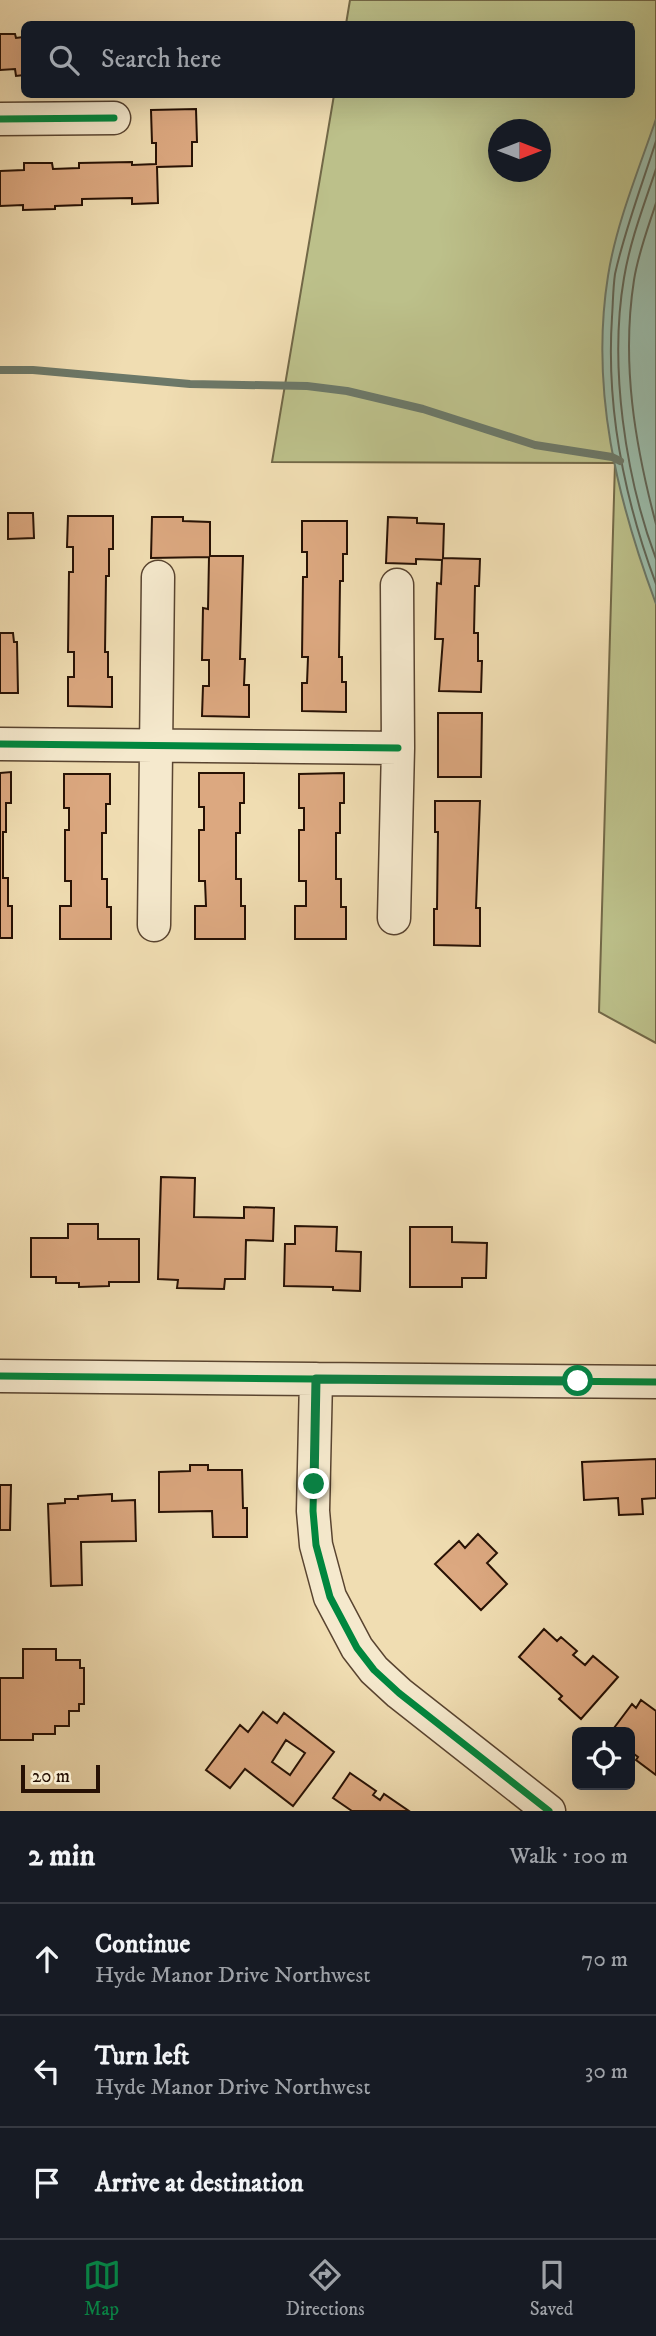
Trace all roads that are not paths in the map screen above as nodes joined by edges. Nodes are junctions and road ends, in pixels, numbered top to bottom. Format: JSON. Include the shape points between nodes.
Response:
{"nodes":[{"id":1,"x":114,"y":118,"type":"dead end"},
{"id":2,"x":0,"y":119,"type":"edge"},
{"id":3,"x":158,"y":577,"type":"dead end"},
{"id":4,"x":397,"y":585,"type":"dead end"},
{"id":5,"x":0,"y":744,"type":"edge"},
{"id":6,"x":157,"y":747,"type":"junction"},
{"id":7,"x":398,"y":748,"type":"junction"},
{"id":8,"x":394,"y":918,"type":"dead end"},
{"id":9,"x":154,"y":925,"type":"dead end"},
{"id":10,"x":0,"y":1376,"type":"edge"},
{"id":11,"x":316,"y":1379,"type":"junction"},
{"id":12,"x":656,"y":1382,"type":"edge"},
{"id":13,"x":549,"y":1811,"type":"edge"}],
"edges":[{"from":1,"to":2,"type":"street"},
{"from":3,"to":6,"type":"street"},
{"from":4,"to":7,"type":"street"},
{"from":5,"to":6,"type":"street"},
{"from":6,"to":7,"type":"street"},
{"from":6,"to":9,"type":"street"},
{"from":7,"to":8,"type":"street"},
{"from":10,"to":11,"type":"street"},
{"from":11,"to":12,"type":"street"},
{"from":11,"to":13,"type":"street","via":[[316,1545],[330,1597],[356,1648],[399,1693]]}]}
